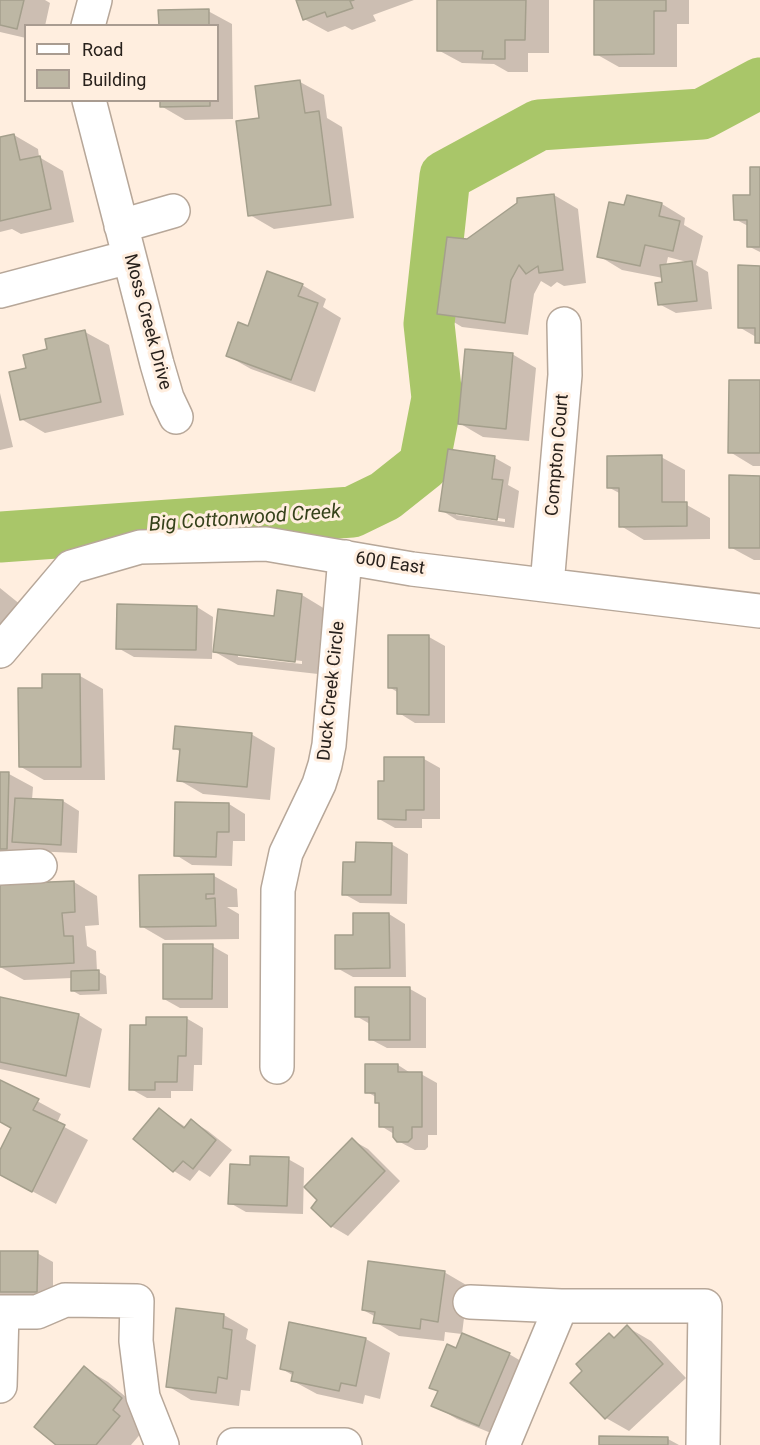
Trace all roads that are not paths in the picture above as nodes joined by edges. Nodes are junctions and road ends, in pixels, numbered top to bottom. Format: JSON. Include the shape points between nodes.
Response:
{"nodes":[{"id":1,"x":95,"y":0,"type":"edge"},
{"id":2,"x":89,"y":24,"type":"edge"},
{"id":3,"x":90,"y":102,"type":"edge"},
{"id":4,"x":173,"y":212,"type":"dead end"},
{"id":5,"x":121,"y":226,"type":"junction"},
{"id":6,"x":129,"y":257,"type":"junction"},
{"id":7,"x":0,"y":291,"type":"edge"},
{"id":8,"x":564,"y":324,"type":"dead end"},
{"id":9,"x":176,"y":417,"type":"dead end"},
{"id":10,"x":345,"y":557,"type":"junction"},
{"id":11,"x":547,"y":585,"type":"junction"},
{"id":12,"x":760,"y":610,"type":"edge"},
{"id":13,"x":0,"y":651,"type":"edge"},
{"id":14,"x":40,"y":866,"type":"dead end"},
{"id":15,"x":0,"y":868,"type":"edge"},
{"id":16,"x":277,"y":1067,"type":"dead end"},
{"id":17,"x":470,"y":1302,"type":"dead end"},
{"id":18,"x":561,"y":1306,"type":"junction"},
{"id":19,"x":0,"y":1386,"type":"edge"},
{"id":20,"x":162,"y":1445,"type":"edge"},
{"id":21,"x":234,"y":1445,"type":"edge"},
{"id":22,"x":345,"y":1445,"type":"edge"},
{"id":23,"x":503,"y":1445,"type":"edge"},
{"id":24,"x":703,"y":1445,"type":"edge"}],
"edges":[{"from":1,"to":2,"type":"street"},
{"from":3,"to":5,"type":"street","name":"Moss Creek Drive"},
{"from":4,"to":5,"type":"street"},
{"from":5,"to":6,"type":"street","name":"Moss Creek Drive"},
{"from":6,"to":7,"type":"street"},
{"from":6,"to":9,"type":"street","name":"Moss Creek Drive"},
{"from":8,"to":11,"type":"street","name":"Compton Court","via":[[565,375]]},
{"from":10,"to":11,"type":"street","name":"600 East"},
{"from":10,"to":13,"type":"street","name":"600 East","via":[[266,544],[140,547],[71,567]]},
{"from":10,"to":16,"type":"street","name":"Duck Creek Circle","via":[[329,746],[315,793],[286,853],[278,890]]},
{"from":11,"to":12,"type":"street","name":"600 East"},
{"from":14,"to":15,"type":"street"},
{"from":17,"to":18,"type":"street"},
{"from":18,"to":23,"type":"street"},
{"from":18,"to":24,"type":"street","via":[[705,1306]]},
{"from":19,"to":20,"type":"street","via":[[2,1312],[37,1312],[65,1300],[137,1301],[136,1341],[143,1397]]},
{"from":21,"to":22,"type":"street"}]}
